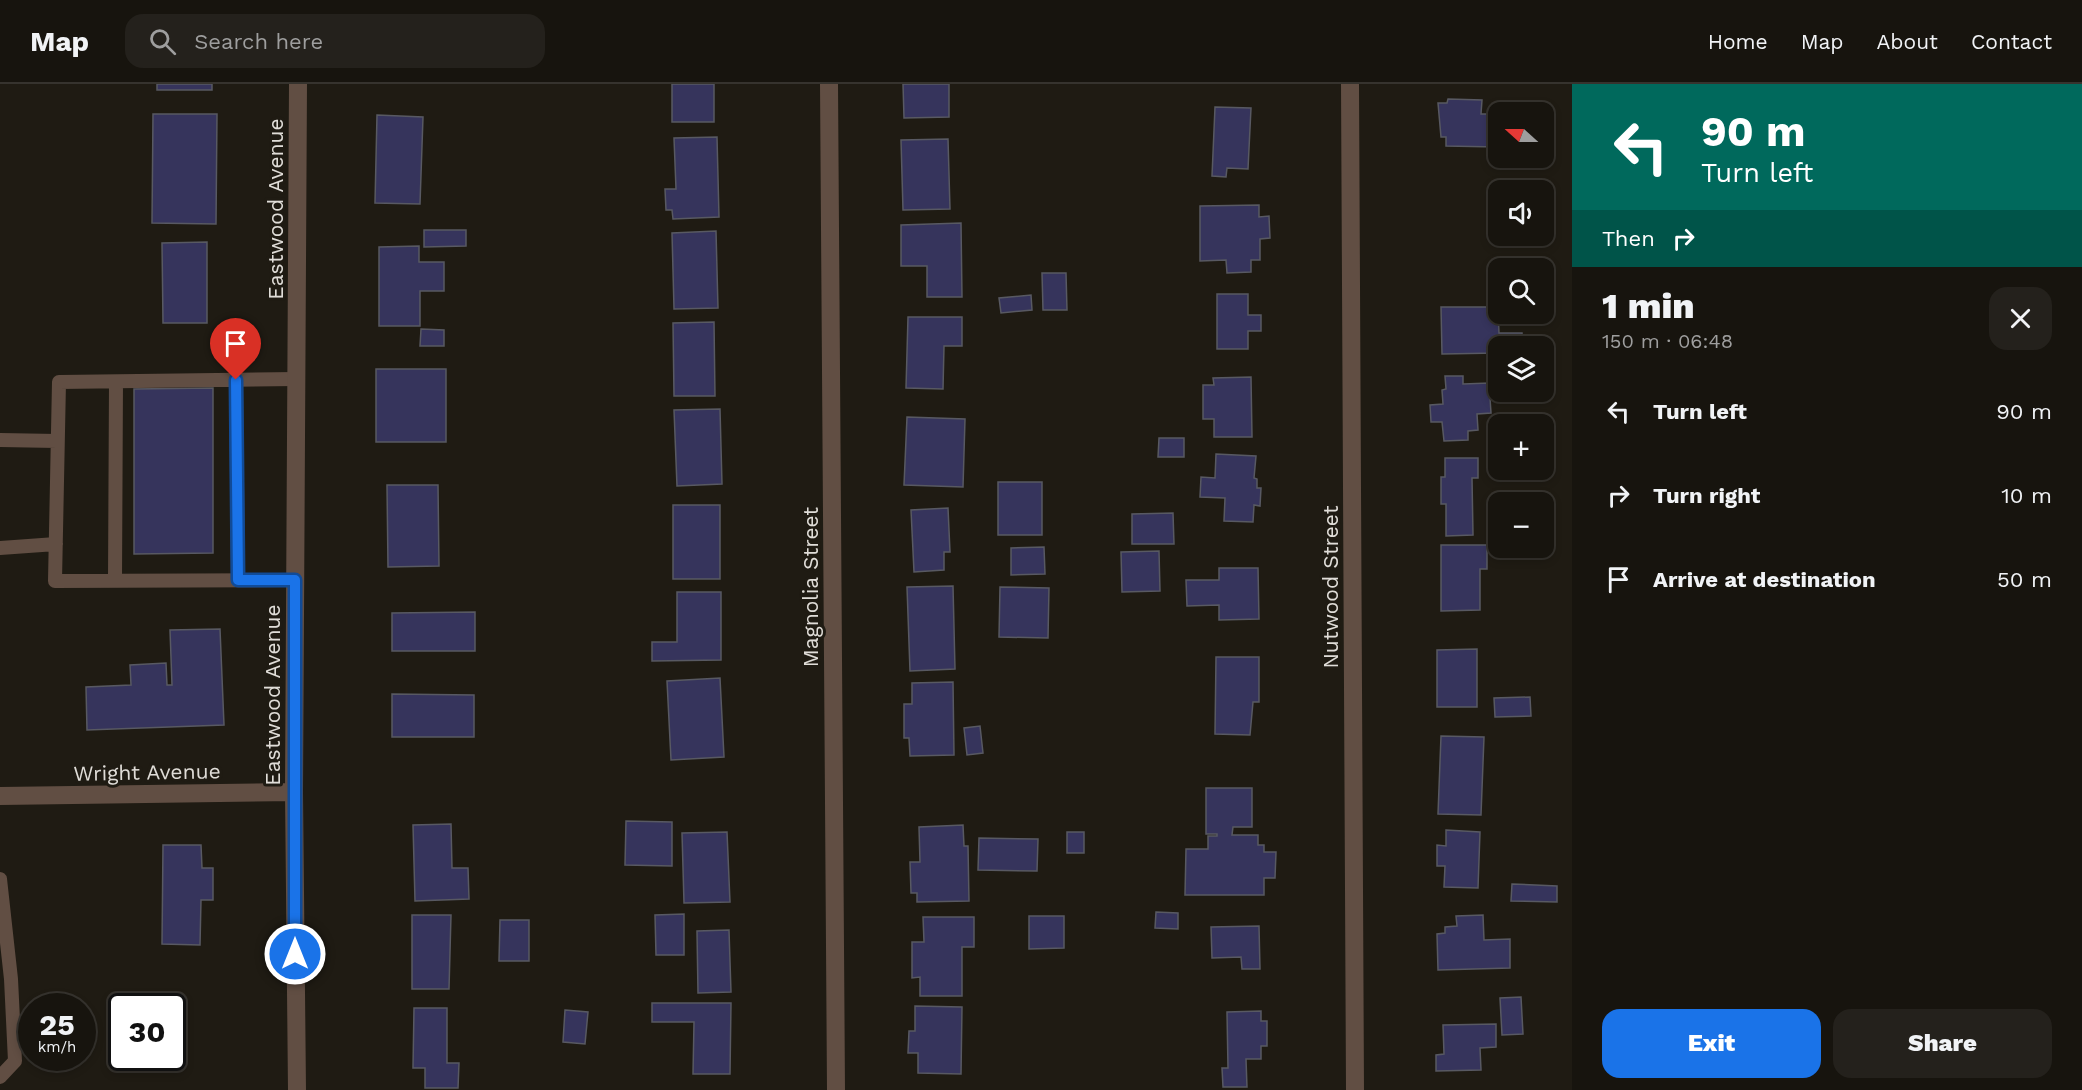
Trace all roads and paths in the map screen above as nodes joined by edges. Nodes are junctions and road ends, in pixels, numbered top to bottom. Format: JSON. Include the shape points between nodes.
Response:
{"nodes":[{"id":1,"x":298,"y":84,"type":"edge"},
{"id":2,"x":829,"y":84,"type":"edge"},
{"id":3,"x":1350,"y":84,"type":"edge"},
{"id":4,"x":296,"y":379,"type":"junction"},
{"id":5,"x":236,"y":380,"type":"junction"},
{"id":6,"x":116,"y":382,"type":"junction"},
{"id":7,"x":0,"y":440,"type":"edge"},
{"id":8,"x":57,"y":441,"type":"junction"},
{"id":9,"x":56,"y":544,"type":"junction"},
{"id":10,"x":0,"y":548,"type":"edge"},
{"id":11,"x":238,"y":580,"type":"junction"},
{"id":12,"x":295,"y":580,"type":"junction"},
{"id":13,"x":115,"y":581,"type":"junction"},
{"id":14,"x":294,"y":792,"type":"junction"},
{"id":15,"x":0,"y":796,"type":"edge"},
{"id":16,"x":0,"y":879,"type":"edge"},
{"id":17,"x":0,"y":1077,"type":"edge"},
{"id":18,"x":297,"y":1090,"type":"edge"},
{"id":19,"x":836,"y":1090,"type":"edge"},
{"id":20,"x":1355,"y":1090,"type":"edge"}],
"edges":[{"from":1,"to":4,"type":"street","name":"Eastwood Avenue"},
{"from":2,"to":19,"type":"street","name":"Magnolia Street"},
{"from":3,"to":20,"type":"street","name":"Nutwood Street"},
{"from":4,"to":5,"type":"lane"},
{"from":4,"to":12,"type":"street","name":"Eastwood Avenue"},
{"from":5,"to":6,"type":"lane"},
{"from":5,"to":11,"type":"lane"},
{"from":6,"to":8,"type":"lane","via":[[58,382]]},
{"from":6,"to":13,"type":"lane"},
{"from":7,"to":8,"type":"lane"},
{"from":8,"to":9,"type":"lane"},
{"from":9,"to":10,"type":"lane"},
{"from":9,"to":13,"type":"lane","via":[[55,581]]},
{"from":11,"to":12,"type":"lane"},
{"from":11,"to":13,"type":"lane"},
{"from":12,"to":14,"type":"street","name":"Eastwood Avenue"},
{"from":14,"to":15,"type":"street","name":"Wright Avenue"},
{"from":14,"to":18,"type":"street","name":"Eastwood Avenue"},
{"from":16,"to":17,"type":"lane","via":[[15,1061]]}]}
